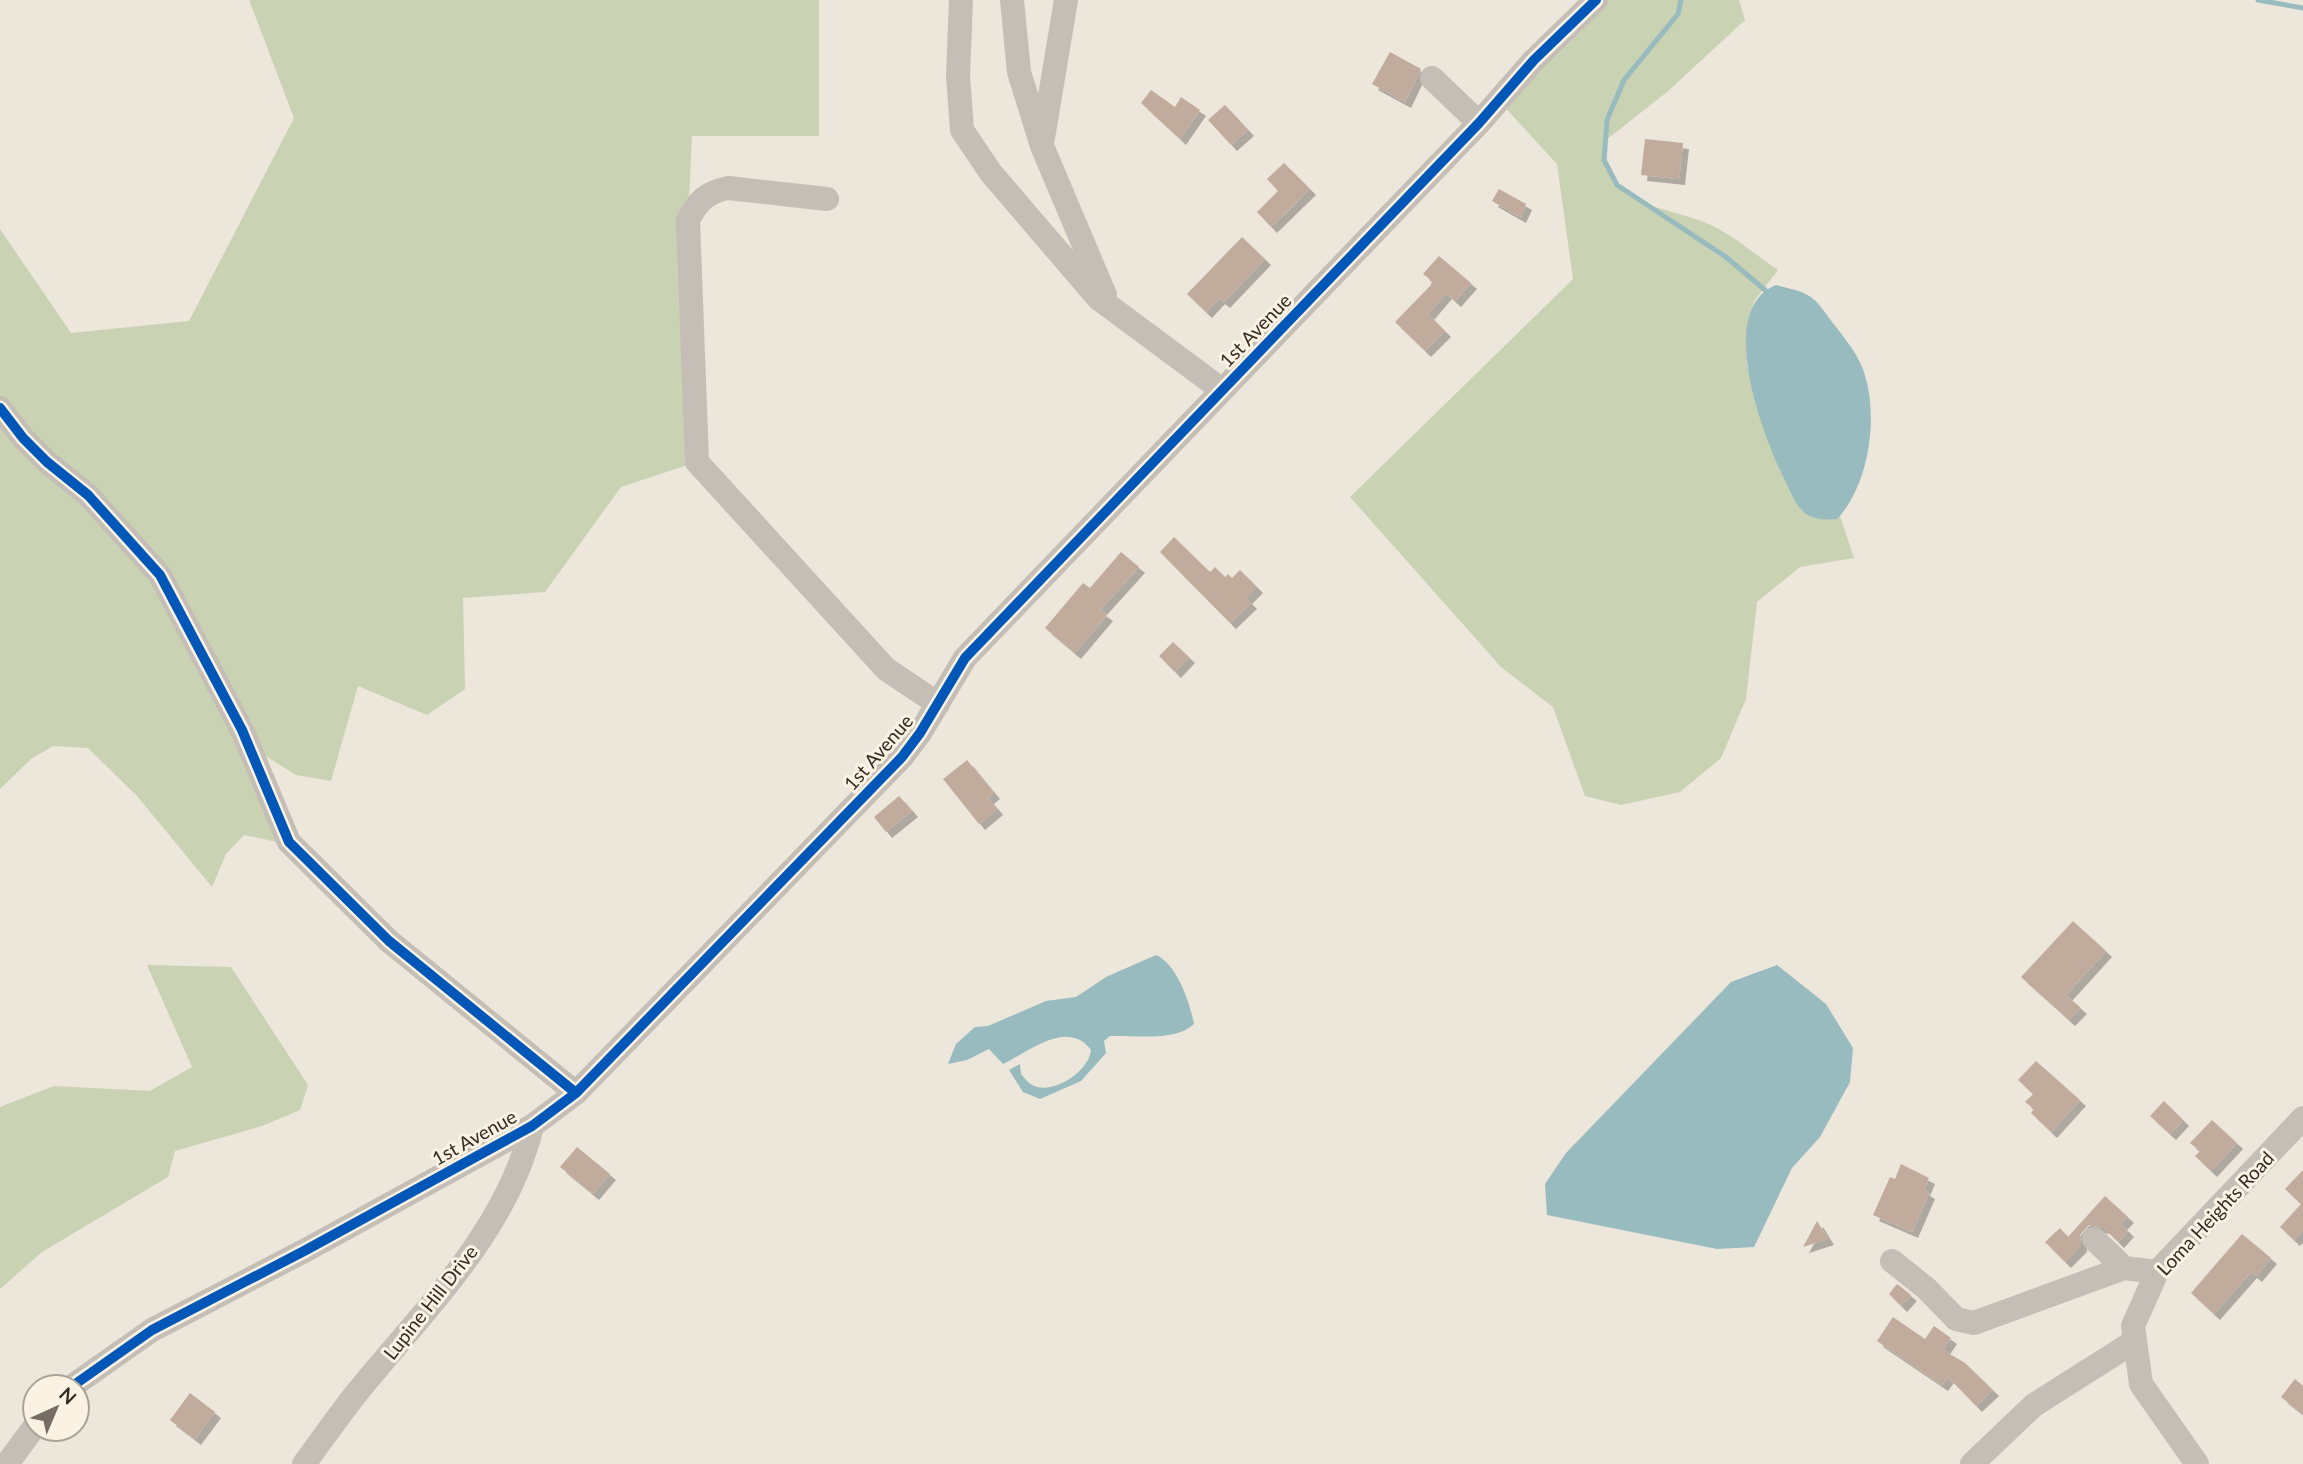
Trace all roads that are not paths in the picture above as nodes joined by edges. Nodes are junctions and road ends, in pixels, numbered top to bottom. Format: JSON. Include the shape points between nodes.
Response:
{"nodes":[{"id":1,"x":961,"y":0,"type":"edge"},
{"id":2,"x":1012,"y":0,"type":"edge"},
{"id":3,"x":1066,"y":0,"type":"edge"},
{"id":4,"x":1596,"y":0,"type":"edge"},
{"id":5,"x":1432,"y":78,"type":"dead end"},
{"id":6,"x":1479,"y":123,"type":"junction"},
{"id":7,"x":1042,"y":146,"type":"junction"},
{"id":8,"x":827,"y":199,"type":"dead end"},
{"id":9,"x":1111,"y":309,"type":"junction"},
{"id":10,"x":1222,"y":390,"type":"junction"},
{"id":11,"x":0,"y":408,"type":"edge"},
{"id":12,"x":938,"y":705,"type":"junction"},
{"id":13,"x":576,"y":1093,"type":"junction"},
{"id":14,"x":2303,"y":1118,"type":"edge"},
{"id":15,"x":532,"y":1126,"type":"junction"},
{"id":16,"x":2094,"y":1240,"type":"dead end"},
{"id":17,"x":1892,"y":1261,"type":"dead end"},
{"id":18,"x":2124,"y":1268,"type":"junction"},
{"id":19,"x":2157,"y":1272,"type":"junction"},
{"id":20,"x":2135,"y":1341,"type":"junction"},
{"id":21,"x":91,"y":1373,"type":"edge"},
{"id":22,"x":22,"y":1443,"type":"edge"},
{"id":23,"x":7,"y":1464,"type":"edge"},
{"id":24,"x":304,"y":1464,"type":"edge"},
{"id":25,"x":1972,"y":1464,"type":"edge"},
{"id":26,"x":2197,"y":1464,"type":"edge"}],
"edges":[{"from":1,"to":9,"type":"street","via":[[958,76],[962,130],[1035,226]]},
{"from":2,"to":7,"type":"street","via":[[1019,72]]},
{"from":3,"to":7,"type":"street"},
{"from":4,"to":6,"type":"street","name":"1st Avenue"},
{"from":5,"to":6,"type":"street"},
{"from":6,"to":10,"type":"street","name":"1st Avenue"},
{"from":7,"to":9,"type":"street"},
{"from":8,"to":12,"type":"street","via":[[728,188],[713,191],[698,202],[688,220],[697,462],[886,668]]},
{"from":9,"to":10,"type":"street"},
{"from":10,"to":12,"type":"street","name":"1st Avenue","via":[[965,658]]},
{"from":11,"to":13,"type":"street","via":[[23,438],[88,495],[160,575],[242,730],[289,842],[389,941]]},
{"from":12,"to":13,"type":"street","name":"1st Avenue","via":[[902,757]]},
{"from":13,"to":15,"type":"street","name":"1st Avenue"},
{"from":14,"to":19,"type":"street","name":"Loma Heights Road"},
{"from":15,"to":21,"type":"street","name":"1st Avenue","via":[[152,1330]]},
{"from":15,"to":24,"type":"street","name":"Lupine Hill Drive","via":[[525,1156],[505,1198],[461,1265]]},
{"from":16,"to":18,"type":"street"},
{"from":17,"to":18,"type":"street","via":[[1965,1322],[1986,1319]]},
{"from":18,"to":19,"type":"street"},
{"from":19,"to":20,"type":"street","name":"Loma Heights Road","via":[[2133,1326]]},
{"from":20,"to":25,"type":"street","via":[[2034,1405]]},
{"from":20,"to":26,"type":"street","name":"Loma Heights Road","via":[[2141,1384]]},
{"from":22,"to":23,"type":"street"}]}
